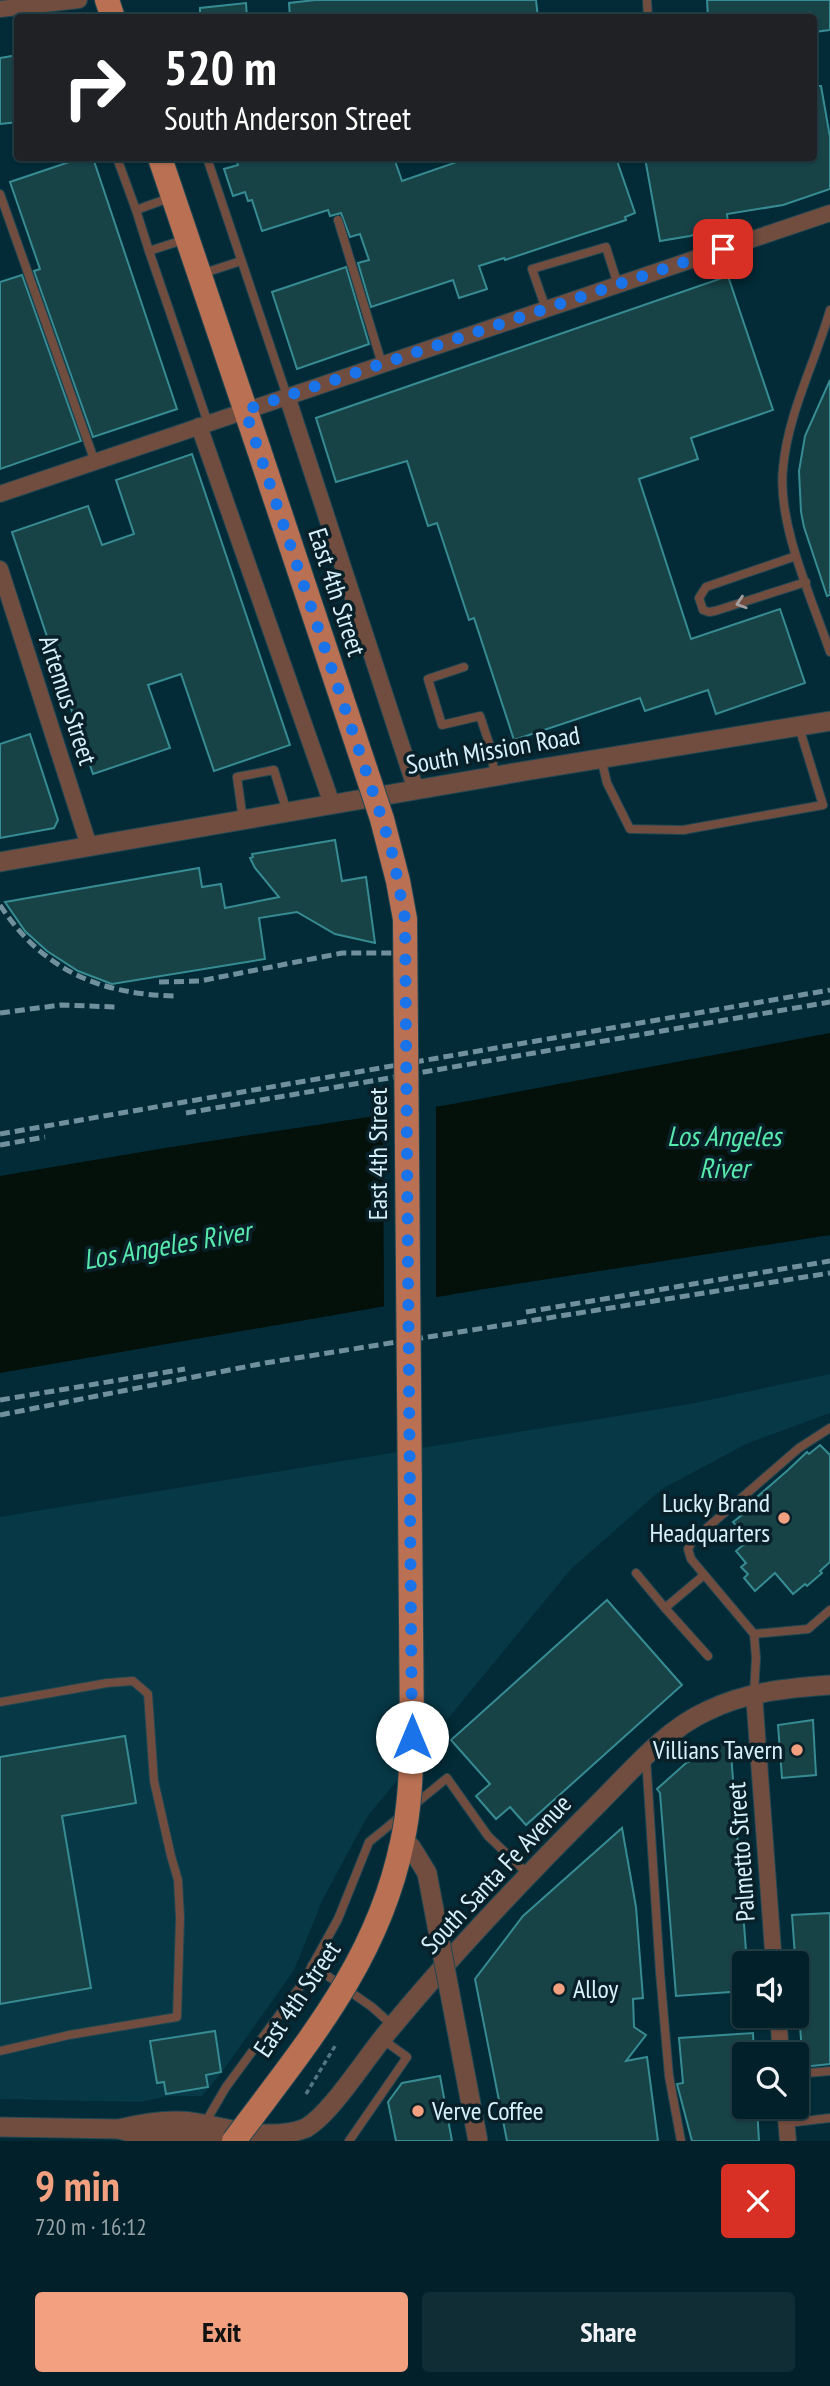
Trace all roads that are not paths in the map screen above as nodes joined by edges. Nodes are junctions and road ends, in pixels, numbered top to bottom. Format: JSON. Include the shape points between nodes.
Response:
{"nodes":[{"id":1,"x":79,"y":0,"type":"edge"},
{"id":2,"x":0,"y":9,"type":"edge"},
{"id":3,"x":118,"y":161,"type":"edge"},
{"id":4,"x":161,"y":161,"type":"edge"},
{"id":5,"x":208,"y":161,"type":"edge"},
{"id":6,"x":0,"y":194,"type":"edge"},
{"id":7,"x":173,"y":197,"type":"junction"},
{"id":8,"x":136,"y":209,"type":"junction"},
{"id":9,"x":830,"y":215,"type":"edge"},
{"id":10,"x":338,"y":220,"type":"dead end"},
{"id":11,"x":188,"y":239,"type":"junction"},
{"id":12,"x":149,"y":251,"type":"junction"},
{"id":13,"x":242,"y":261,"type":"junction"},
{"id":14,"x":200,"y":275,"type":"junction"},
{"id":15,"x":618,"y":285,"type":"junction"},
{"id":16,"x":546,"y":309,"type":"junction"},
{"id":17,"x":830,"y":310,"type":"edge"},
{"id":18,"x":382,"y":364,"type":"junction"},
{"id":19,"x":287,"y":396,"type":"junction"},
{"id":20,"x":245,"y":410,"type":"junction"},
{"id":21,"x":204,"y":425,"type":"junction"},
{"id":22,"x":95,"y":462,"type":"junction"},
{"id":23,"x":0,"y":494,"type":"edge"},
{"id":24,"x":796,"y":556,"type":"junction"},
{"id":25,"x":0,"y":569,"type":"edge"},
{"id":26,"x":806,"y":582,"type":"junction"},
{"id":27,"x":830,"y":652,"type":"edge"},
{"id":28,"x":464,"y":667,"type":"dead end"},
{"id":29,"x":830,"y":721,"type":"edge"},
{"id":30,"x":799,"y":726,"type":"junction"},
{"id":31,"x":601,"y":758,"type":"junction"},
{"id":32,"x":495,"y":776,"type":"junction"},
{"id":33,"x":416,"y":790,"type":"junction"},
{"id":34,"x":332,"y":804,"type":"junction"},
{"id":35,"x":287,"y":812,"type":"junction"},
{"id":36,"x":243,"y":820,"type":"junction"},
{"id":37,"x":89,"y":846,"type":"junction"},
{"id":38,"x":0,"y":862,"type":"edge"},
{"id":39,"x":830,"y":1428,"type":"edge"},
{"id":40,"x":636,"y":1573,"type":"dead end"},
{"id":41,"x":704,"y":1575,"type":"junction"},
{"id":42,"x":665,"y":1608,"type":"junction"},
{"id":43,"x":830,"y":1609,"type":"edge"},
{"id":44,"x":754,"y":1634,"type":"junction"},
{"id":45,"x":708,"y":1656,"type":"dead end"},
{"id":46,"x":830,"y":1685,"type":"edge"},
{"id":47,"x":754,"y":1694,"type":"junction"},
{"id":48,"x":0,"y":1702,"type":"edge"},
{"id":49,"x":646,"y":1757,"type":"junction"},
{"id":50,"x":402,"y":1842,"type":"junction"},
{"id":51,"x":528,"y":1874,"type":"junction"},
{"id":52,"x":773,"y":1951,"type":"edge"},
{"id":53,"x":312,"y":1965,"type":"junction"},
{"id":54,"x":387,"y":2032,"type":"junction"},
{"id":55,"x":0,"y":2051,"type":"edge"},
{"id":56,"x":830,"y":2071,"type":"edge"},
{"id":57,"x":809,"y":2073,"type":"edge"},
{"id":58,"x":809,"y":2117,"type":"edge"},
{"id":59,"x":830,"y":2118,"type":"edge"},
{"id":60,"x":786,"y":2119,"type":"edge"},
{"id":61,"x":205,"y":2125,"type":"junction"},
{"id":62,"x":0,"y":2127,"type":"edge"},
{"id":63,"x":119,"y":2129,"type":"junction"},
{"id":64,"x":244,"y":2138,"type":"edge"},
{"id":65,"x":349,"y":2141,"type":"edge"},
{"id":66,"x":478,"y":2141,"type":"edge"},
{"id":67,"x":681,"y":2141,"type":"edge"},
{"id":68,"x":788,"y":2141,"type":"edge"}],
"edges":[{"from":1,"to":2,"type":"street"},
{"from":3,"to":8,"type":"lane"},
{"from":4,"to":7,"type":"main road","name":"East 4th Street"},
{"from":5,"to":13,"type":"lane"},
{"from":6,"to":22,"type":"lane"},
{"from":7,"to":8,"type":"lane"},
{"from":7,"to":11,"type":"main road","name":"East 4th Street"},
{"from":8,"to":12,"type":"lane"},
{"from":9,"to":15,"type":"street"},
{"from":10,"to":18,"type":"lane"},
{"from":11,"to":12,"type":"lane"},
{"from":11,"to":14,"type":"main road","name":"East 4th Street"},
{"from":12,"to":21,"type":"lane"},
{"from":13,"to":14,"type":"lane"},
{"from":13,"to":19,"type":"lane"},
{"from":14,"to":20,"type":"main road","name":"East 4th Street"},
{"from":15,"to":16,"type":"street"},
{"from":15,"to":16,"type":"lane","via":[[606,247],[531,269]]},
{"from":16,"to":18,"type":"street"},
{"from":17,"to":24,"type":"lane","via":[[796,406],[783,467],[782,499]]},
{"from":18,"to":19,"type":"street"},
{"from":19,"to":20,"type":"street"},
{"from":19,"to":33,"type":"street","name":"East 4th Street"},
{"from":20,"to":21,"type":"street"},
{"from":20,"to":50,"type":"main road","name":"East 4th Street","bridge":true,"via":[[382,819],[405,919],[412,1737]]},
{"from":21,"to":22,"type":"street"},
{"from":21,"to":34,"type":"street"},
{"from":22,"to":23,"type":"street"},
{"from":24,"to":26,"type":"lane"},
{"from":26,"to":24,"type":"lane","one_way":true,"via":[[715,611],[703,610],[699,598],[705,587]]},
{"from":25,"to":37,"type":"street","name":"Artemus Street"},
{"from":26,"to":27,"type":"lane"},
{"from":28,"to":32,"type":"lane","via":[[428,679],[442,725],[480,716]]},
{"from":29,"to":30,"type":"street","name":"South Mission Road"},
{"from":30,"to":31,"type":"street","name":"South Mission Road"},
{"from":30,"to":31,"type":"lane","via":[[823,805],[684,830],[630,829],[607,783]]},
{"from":31,"to":32,"type":"street","name":"South Mission Road"},
{"from":32,"to":33,"type":"street","name":"South Mission Road"},
{"from":33,"to":34,"type":"street","name":"South Mission Road"},
{"from":34,"to":35,"type":"street","name":"South Mission Road"},
{"from":35,"to":36,"type":"street","name":"South Mission Road"},
{"from":35,"to":36,"type":"lane","via":[[274,770],[237,777]]},
{"from":36,"to":37,"type":"street","name":"South Mission Road"},
{"from":37,"to":38,"type":"street","name":"South Mission Road"},
{"from":39,"to":41,"type":"lane","via":[[799,1448],[693,1540],[688,1554]]},
{"from":40,"to":42,"type":"lane"},
{"from":41,"to":42,"type":"lane"},
{"from":41,"to":44,"type":"lane"},
{"from":42,"to":45,"type":"lane"},
{"from":43,"to":44,"type":"lane","via":[[808,1629]]},
{"from":44,"to":47,"type":"lane"},
{"from":46,"to":47,"type":"street","name":"South Santa Fe Avenue"},
{"from":47,"to":49,"type":"street","name":"South Santa Fe Avenue","via":[[696,1716]]},
{"from":47,"to":52,"type":"street","name":"Palmetto Street"},
{"from":48,"to":55,"type":"lane","via":[[134,1681],[148,1694],[154,1781],[178,1880],[180,1918],[177,2017]]},
{"from":49,"to":51,"type":"street","name":"South Santa Fe Avenue"},
{"from":49,"to":67,"type":"lane","via":[[667,2063]]},
{"from":50,"to":64,"type":"main road","name":"East 4th Street","bridge":true,"via":[[382,1912],[348,1984]]},
{"from":50,"to":66,"type":"street","bridge":true,"via":[[411,1847],[427,1873]]},
{"from":51,"to":53,"type":"lane","via":[[488,1836],[447,1778],[369,1842],[338,1919]]},
{"from":51,"to":54,"type":"street","name":"South Santa Fe Avenue"},
{"from":53,"to":54,"type":"lane","via":[[372,2007]]},
{"from":53,"to":61,"type":"lane","via":[[226,2087]]},
{"from":54,"to":64,"type":"street","name":"South Santa Fe Avenue","via":[[336,2098],[305,2129]]},
{"from":54,"to":65,"type":"lane","via":[[407,2057]]},
{"from":56,"to":57,"type":"lane"},
{"from":58,"to":59,"type":"lane"},
{"from":60,"to":68,"type":"street"},
{"from":61,"to":63,"type":"street","name":"South Santa Fe Avenue","via":[[149,2122]]},
{"from":61,"to":64,"type":"street","name":"South Santa Fe Avenue"},
{"from":62,"to":63,"type":"street","name":"South Santa Fe Avenue"},
{"from":63,"to":64,"type":"street","name":"South Santa Fe Avenue","via":[[152,2138]]}]}
